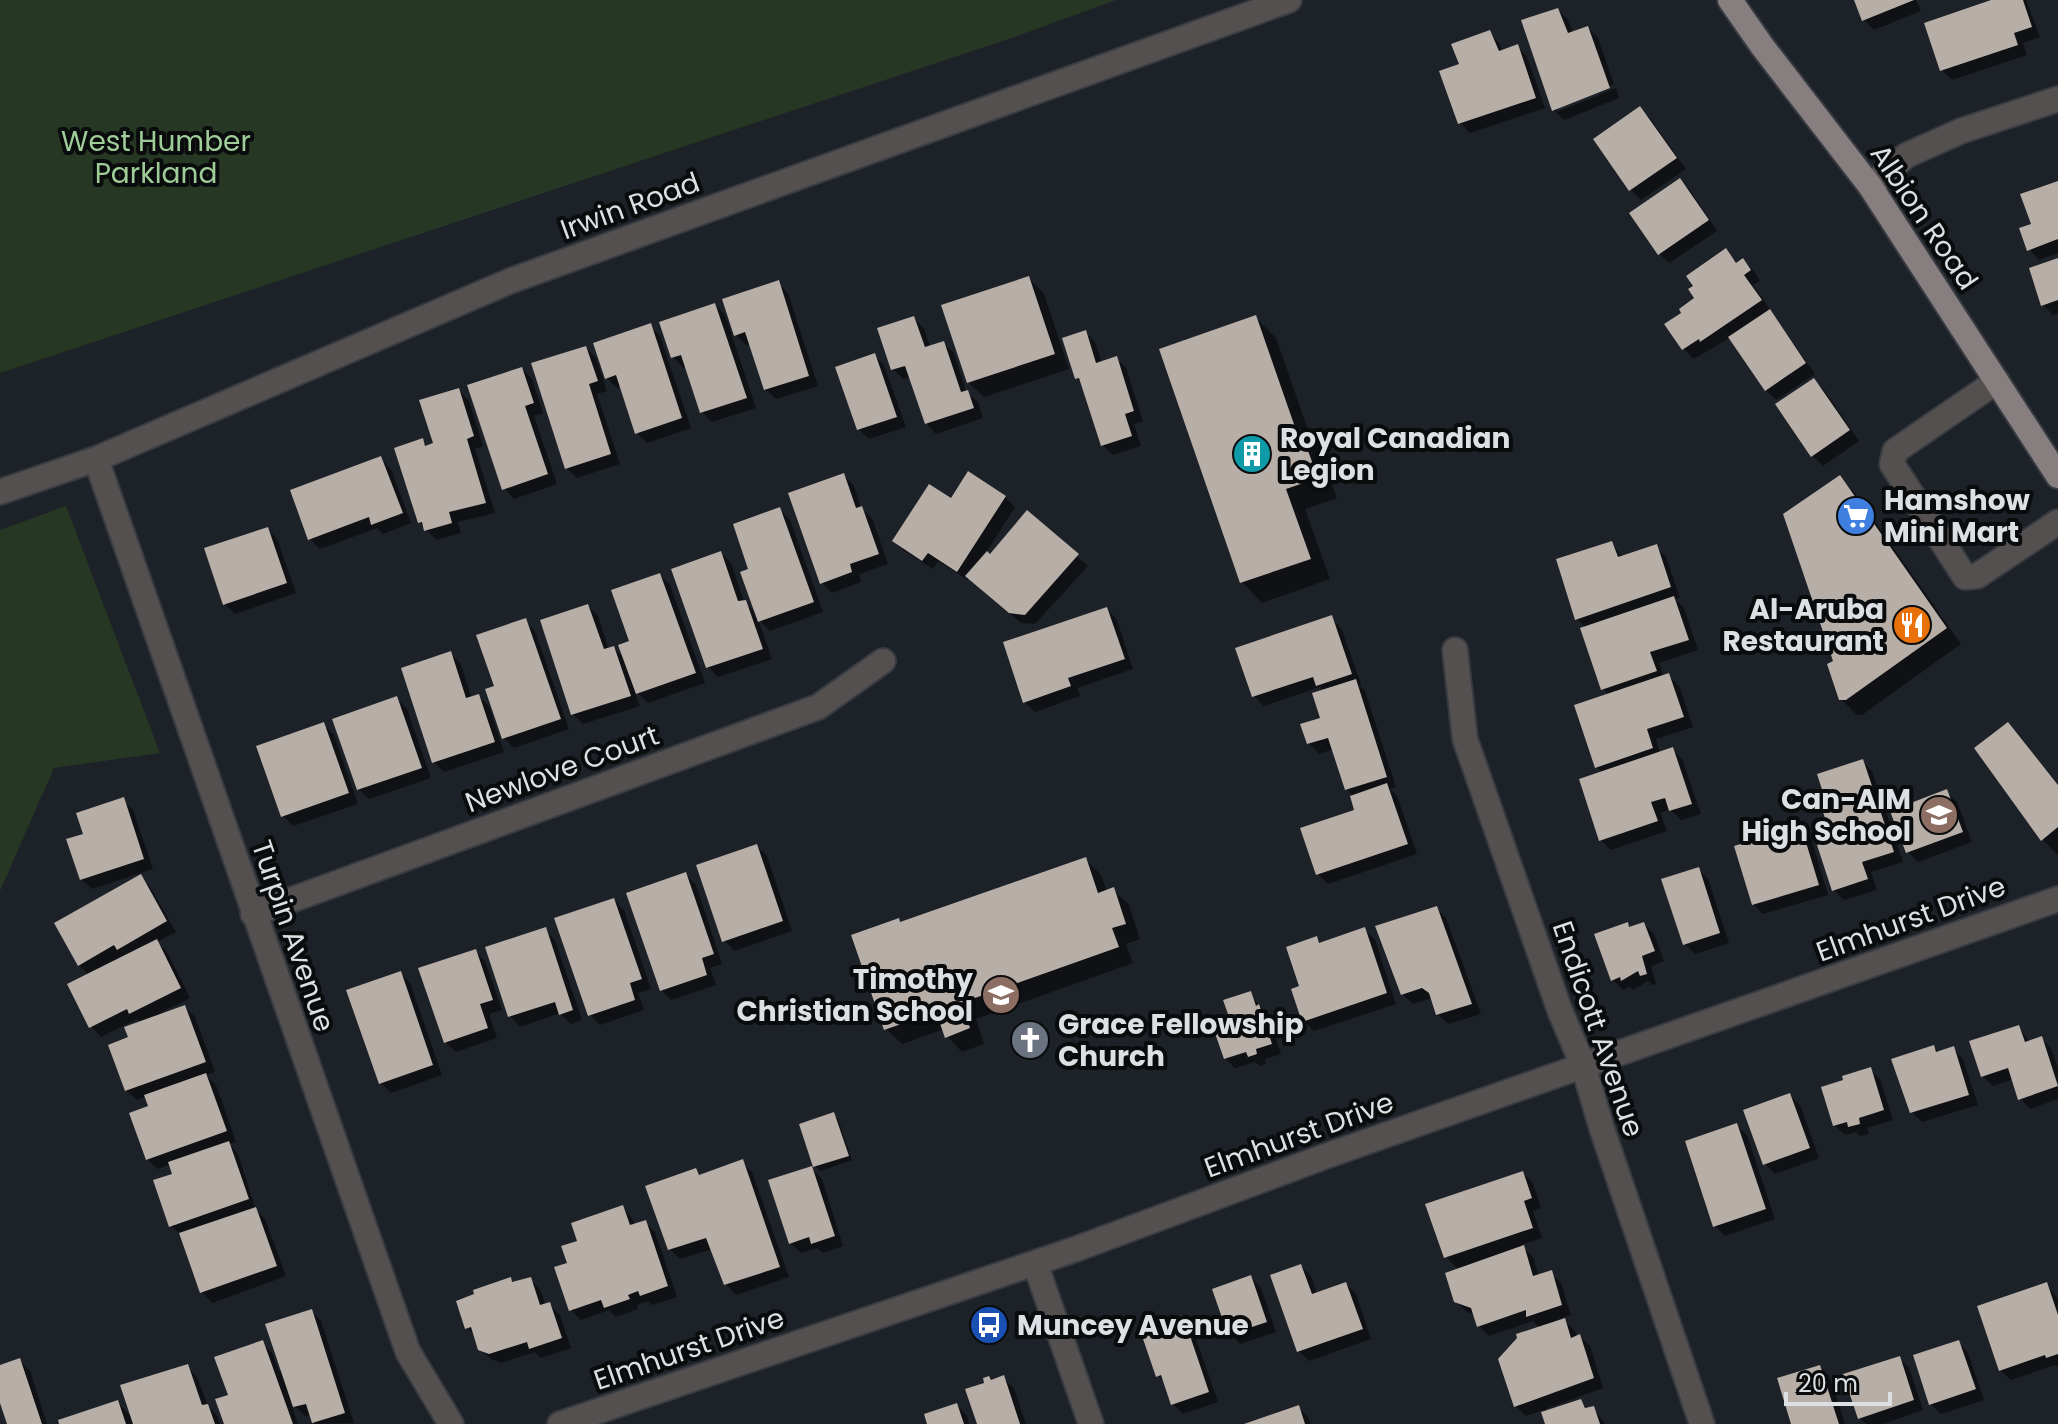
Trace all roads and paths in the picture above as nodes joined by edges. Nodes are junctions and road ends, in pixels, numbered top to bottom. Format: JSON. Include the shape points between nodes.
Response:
{"nodes":[{"id":1,"x":1289,"y":0,"type":"edge"},
{"id":2,"x":1730,"y":0,"type":"edge"},
{"id":3,"x":2058,"y":99,"type":"edge"},
{"id":4,"x":1870,"y":186,"type":"junction"},
{"id":5,"x":1997,"y":381,"type":"junction"},
{"id":6,"x":96,"y":459,"type":"junction"},
{"id":7,"x":2058,"y":476,"type":"edge"},
{"id":8,"x":0,"y":492,"type":"edge"},
{"id":9,"x":2058,"y":522,"type":"edge"},
{"id":10,"x":1455,"y":650,"type":"dead end"},
{"id":11,"x":883,"y":661,"type":"dead end"},
{"id":12,"x":2058,"y":899,"type":"edge"},
{"id":13,"x":253,"y":914,"type":"junction"},
{"id":14,"x":1583,"y":1065,"type":"junction"},
{"id":15,"x":1035,"y":1263,"type":"junction"},
{"id":16,"x":451,"y":1424,"type":"edge"},
{"id":17,"x":560,"y":1424,"type":"edge"},
{"id":18,"x":1091,"y":1424,"type":"edge"},
{"id":19,"x":1702,"y":1424,"type":"edge"}],
"edges":[{"from":1,"to":6,"type":"street","name":"Irwin Road","via":[[510,281]]},
{"from":2,"to":4,"type":"main road","name":"Albion Road"},
{"from":3,"to":4,"type":"street","via":[[1907,155]]},
{"from":4,"to":5,"type":"main road","name":"Albion Road"},
{"from":5,"to":7,"type":"main road","name":"Albion Road"},
{"from":5,"to":9,"type":"street","via":[[1895,451],[1892,464],[1965,577],[1977,576]]},
{"from":6,"to":8,"type":"street","name":"Irwin Road"},
{"from":6,"to":13,"type":"street","name":"Turpin Avenue"},
{"from":10,"to":14,"type":"street","name":"Endicott Avenue","via":[[1465,739]]},
{"from":11,"to":13,"type":"street","name":"Newlove Court","via":[[818,707]]},
{"from":12,"to":14,"type":"street","name":"Elmhurst Drive"},
{"from":13,"to":16,"type":"street","name":"Turpin Avenue","via":[[408,1352]]},
{"from":14,"to":15,"type":"street","name":"Elmhurst Drive"},
{"from":14,"to":19,"type":"street","name":"Endicott Avenue"},
{"from":15,"to":17,"type":"street","name":"Elmhurst Drive"},
{"from":15,"to":18,"type":"street"}]}
